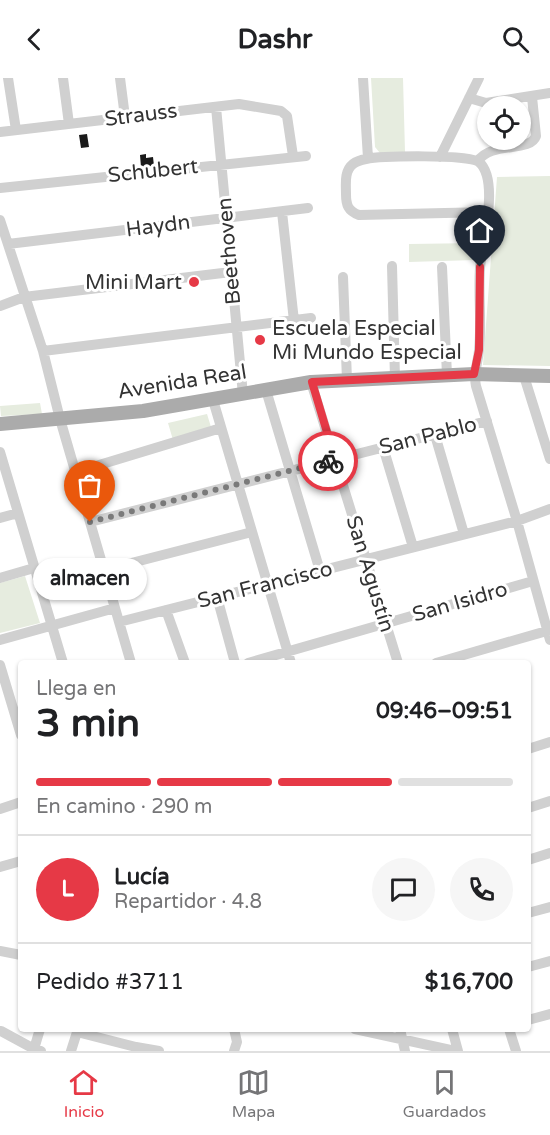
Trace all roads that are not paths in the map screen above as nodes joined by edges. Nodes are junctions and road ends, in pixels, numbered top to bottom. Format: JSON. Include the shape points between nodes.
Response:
{"nodes":[{"id":1,"x":8,"y":78,"type":"edge"},
{"id":2,"x":63,"y":78,"type":"edge"},
{"id":3,"x":120,"y":78,"type":"edge"},
{"id":4,"x":363,"y":78,"type":"edge"},
{"id":5,"x":479,"y":78,"type":"edge"},
{"id":6,"x":550,"y":93,"type":"edge"},
{"id":7,"x":532,"y":96,"type":"junction"},
{"id":8,"x":469,"y":98,"type":"junction"},
{"id":9,"x":216,"y":107,"type":"junction"},
{"id":10,"x":125,"y":117,"type":"junction"},
{"id":11,"x":69,"y":124,"type":"junction"},
{"id":12,"x":16,"y":130,"type":"junction"},
{"id":13,"x":0,"y":132,"type":"edge"},
{"id":14,"x":293,"y":156,"type":"junction"},
{"id":15,"x":306,"y":156,"type":"dead end"},
{"id":16,"x":440,"y":157,"type":"junction"},
{"id":17,"x":368,"y":158,"type":"junction"},
{"id":18,"x":478,"y":161,"type":"junction"},
{"id":19,"x":222,"y":164,"type":"junction"},
{"id":20,"x":0,"y":188,"type":"edge"},
{"id":21,"x":308,"y":208,"type":"dead end"},
{"id":22,"x":282,"y":212,"type":"junction"},
{"id":23,"x":488,"y":212,"type":"junction"},
{"id":24,"x":226,"y":218,"type":"junction"},
{"id":25,"x":0,"y":220,"type":"edge"},
{"id":26,"x":8,"y":244,"type":"junction"},
{"id":27,"x":392,"y":266,"type":"dead end"},
{"id":28,"x":442,"y":267,"type":"dead end"},
{"id":29,"x":231,"y":272,"type":"junction"},
{"id":30,"x":343,"y":277,"type":"dead end"},
{"id":31,"x":24,"y":297,"type":"junction"},
{"id":32,"x":0,"y":306,"type":"edge"},
{"id":33,"x":310,"y":318,"type":"dead end"},
{"id":34,"x":294,"y":321,"type":"junction"},
{"id":35,"x":236,"y":327,"type":"junction"},
{"id":36,"x":43,"y":351,"type":"junction"},
{"id":37,"x":474,"y":374,"type":"junction"},
{"id":38,"x":447,"y":375,"type":"junction"},
{"id":39,"x":524,"y":376,"type":"junction"},
{"id":40,"x":550,"y":376,"type":"edge"},
{"id":41,"x":395,"y":378,"type":"junction"},
{"id":42,"x":346,"y":380,"type":"junction"},
{"id":43,"x":312,"y":382,"type":"junction"},
{"id":44,"x":266,"y":390,"type":"junction"},
{"id":45,"x":243,"y":395,"type":"junction"},
{"id":46,"x":213,"y":400,"type":"junction"},
{"id":47,"x":60,"y":419,"type":"junction"},
{"id":48,"x":487,"y":421,"type":"junction"},
{"id":49,"x":0,"y":424,"type":"edge"},
{"id":50,"x":221,"y":428,"type":"junction"},
{"id":51,"x":435,"y":435,"type":"junction"},
{"id":52,"x":383,"y":447,"type":"junction"},
{"id":53,"x":0,"y":452,"type":"edge"},
{"id":54,"x":335,"y":459,"type":"junction"},
{"id":55,"x":550,"y":459,"type":"edge"},
{"id":56,"x":291,"y":471,"type":"junction"},
{"id":57,"x":76,"y":472,"type":"junction"},
{"id":58,"x":238,"y":485,"type":"junction"},
{"id":59,"x":550,"y":509,"type":"edge"},
{"id":60,"x":18,"y":513,"type":"junction"},
{"id":61,"x":0,"y":518,"type":"edge"},
{"id":62,"x":517,"y":521,"type":"junction"},
{"id":63,"x":90,"y":522,"type":"junction"},
{"id":64,"x":252,"y":532,"type":"junction"},
{"id":65,"x":464,"y":534,"type":"junction"},
{"id":66,"x":413,"y":547,"type":"junction"},
{"id":67,"x":366,"y":559,"type":"junction"},
{"id":68,"x":34,"y":568,"type":"junction"},
{"id":69,"x":104,"y":570,"type":"junction"},
{"id":70,"x":320,"y":571,"type":"junction"},
{"id":71,"x":0,"y":578,"type":"edge"},
{"id":72,"x":533,"y":581,"type":"junction"},
{"id":73,"x":268,"y":584,"type":"junction"},
{"id":74,"x":217,"y":597,"type":"junction"},
{"id":75,"x":115,"y":608,"type":"junction"},
{"id":76,"x":166,"y":610,"type":"junction"},
{"id":77,"x":119,"y":622,"type":"junction"},
{"id":78,"x":385,"y":624,"type":"junction"},
{"id":79,"x":52,"y":626,"type":"junction"},
{"id":80,"x":549,"y":634,"type":"edge"},
{"id":81,"x":0,"y":640,"type":"edge"},
{"id":82,"x":287,"y":652,"type":"junction"},
{"id":83,"x":62,"y":660,"type":"edge"},
{"id":84,"x":130,"y":660,"type":"edge"},
{"id":85,"x":184,"y":660,"type":"edge"},
{"id":86,"x":234,"y":660,"type":"edge"},
{"id":87,"x":259,"y":660,"type":"edge"},
{"id":88,"x":290,"y":660,"type":"edge"},
{"id":89,"x":397,"y":660,"type":"edge"},
{"id":90,"x":448,"y":660,"type":"edge"},
{"id":91,"x":0,"y":665,"type":"edge"},
{"id":92,"x":18,"y":725,"type":"edge"},
{"id":93,"x":550,"y":742,"type":"edge"},
{"id":94,"x":531,"y":748,"type":"edge"},
{"id":95,"x":550,"y":801,"type":"edge"},
{"id":96,"x":18,"y":803,"type":"edge"},
{"id":97,"x":531,"y":807,"type":"edge"},
{"id":98,"x":0,"y":809,"type":"edge"},
{"id":99,"x":550,"y":853,"type":"edge"},
{"id":100,"x":531,"y":859,"type":"edge"},
{"id":101,"x":18,"y":862,"type":"edge"},
{"id":102,"x":0,"y":867,"type":"edge"},
{"id":103,"x":550,"y":907,"type":"edge"},
{"id":104,"x":531,"y":912,"type":"edge"},
{"id":105,"x":0,"y":951,"type":"edge"},
{"id":106,"x":18,"y":954,"type":"edge"},
{"id":107,"x":550,"y":961,"type":"edge"},
{"id":108,"x":531,"y":966,"type":"edge"},
{"id":109,"x":548,"y":1016,"type":"edge"},
{"id":110,"x":531,"y":1019,"type":"edge"},
{"id":111,"x":1,"y":1031,"type":"edge"},
{"id":112,"x":40,"y":1032,"type":"edge"},
{"id":113,"x":77,"y":1032,"type":"edge"},
{"id":114,"x":80,"y":1032,"type":"edge"},
{"id":115,"x":235,"y":1032,"type":"edge"},
{"id":116,"x":368,"y":1032,"type":"edge"},
{"id":117,"x":453,"y":1032,"type":"edge"},
{"id":118,"x":510,"y":1032,"type":"edge"},
{"id":119,"x":403,"y":1040,"type":"edge"},
{"id":120,"x":135,"y":1049,"type":"edge"},
{"id":121,"x":37,"y":1050,"type":"edge"},
{"id":122,"x":71,"y":1051,"type":"edge"},
{"id":123,"x":159,"y":1051,"type":"edge"},
{"id":124,"x":234,"y":1051,"type":"edge"},
{"id":125,"x":456,"y":1051,"type":"edge"},
{"id":126,"x":516,"y":1051,"type":"edge"}],
"edges":[{"from":1,"to":12,"type":"street"},
{"from":2,"to":11,"type":"street"},
{"from":3,"to":10,"type":"street"},
{"from":4,"to":17,"type":"street"},
{"from":5,"to":8,"type":"street"},
{"from":6,"to":7,"type":"street"},
{"from":7,"to":8,"type":"street","via":[[486,103]]},
{"from":7,"to":18,"type":"street","via":[[537,136],[533,142],[490,150]]},
{"from":8,"to":16,"type":"street"},
{"from":9,"to":10,"type":"street","name":"Strauss"},
{"from":9,"to":14,"type":"street","name":"Strauss","via":[[239,104],[281,111],[287,116]]},
{"from":9,"to":19,"type":"street","name":"Beethoven"},
{"from":10,"to":11,"type":"street","name":"Strauss"},
{"from":11,"to":12,"type":"street","name":"Strauss"},
{"from":12,"to":13,"type":"street","name":"Strauss"},
{"from":14,"to":15,"type":"street","name":"Schubert"},
{"from":14,"to":19,"type":"street","name":"Schubert"},
{"from":16,"to":17,"type":"street"},
{"from":16,"to":18,"type":"street"},
{"from":17,"to":23,"type":"street","via":[[350,167],[346,178],[346,204],[356,214]]},
{"from":18,"to":23,"type":"street","via":[[486,177]]},
{"from":19,"to":20,"type":"street","name":"Schubert"},
{"from":19,"to":24,"type":"street","name":"Beethoven"},
{"from":21,"to":22,"type":"street","name":"Haydn"},
{"from":22,"to":24,"type":"street","name":"Haydn"},
{"from":22,"to":34,"type":"street"},
{"from":23,"to":37,"type":"street","via":[[480,267],[479,350]]},
{"from":24,"to":26,"type":"street","name":"Haydn"},
{"from":24,"to":29,"type":"street","name":"Beethoven"},
{"from":25,"to":26,"type":"street"},
{"from":26,"to":31,"type":"street"},
{"from":27,"to":41,"type":"street"},
{"from":28,"to":38,"type":"street"},
{"from":29,"to":31,"type":"street"},
{"from":29,"to":35,"type":"street","name":"Beethoven"},
{"from":30,"to":42,"type":"street"},
{"from":31,"to":32,"type":"street"},
{"from":31,"to":36,"type":"street"},
{"from":33,"to":34,"type":"street"},
{"from":34,"to":35,"type":"street"},
{"from":35,"to":36,"type":"street"},
{"from":35,"to":45,"type":"street","name":"Beethoven"},
{"from":36,"to":47,"type":"street"},
{"from":37,"to":38,"type":"main road","name":"Avenida Real"},
{"from":37,"to":39,"type":"main road","name":"Avenida Real"},
{"from":37,"to":48,"type":"street"},
{"from":38,"to":41,"type":"main road","name":"Avenida Real"},
{"from":39,"to":40,"type":"main road","name":"Avenida Real"},
{"from":39,"to":55,"type":"street"},
{"from":41,"to":42,"type":"main road","name":"Avenida Real"},
{"from":42,"to":43,"type":"main road","name":"Avenida Real"},
{"from":43,"to":44,"type":"main road","name":"Avenida Real"},
{"from":43,"to":54,"type":"street","name":"San Agustín"},
{"from":44,"to":45,"type":"main road","name":"Avenida Real"},
{"from":44,"to":56,"type":"street"},
{"from":45,"to":46,"type":"main road","name":"Avenida Real"},
{"from":46,"to":47,"type":"main road","name":"Avenida Real"},
{"from":46,"to":50,"type":"street"},
{"from":47,"to":49,"type":"main road","name":"Avenida Real"},
{"from":47,"to":57,"type":"street"},
{"from":48,"to":51,"type":"street","name":"San Pablo"},
{"from":48,"to":62,"type":"street"},
{"from":50,"to":57,"type":"street"},
{"from":50,"to":58,"type":"street"},
{"from":51,"to":52,"type":"street","name":"San Pablo"},
{"from":51,"to":65,"type":"street"},
{"from":52,"to":54,"type":"street","name":"San Pablo"},
{"from":52,"to":66,"type":"street"},
{"from":53,"to":60,"type":"street"},
{"from":54,"to":56,"type":"street","name":"San Pablo"},
{"from":54,"to":67,"type":"street","name":"San Agustín"},
{"from":56,"to":58,"type":"street","name":"San Pablo"},
{"from":56,"to":70,"type":"street"},
{"from":57,"to":63,"type":"street"},
{"from":58,"to":63,"type":"street","name":"San Pablo"},
{"from":58,"to":64,"type":"street"},
{"from":59,"to":62,"type":"street","name":"San Francisco"},
{"from":60,"to":61,"type":"street"},
{"from":60,"to":68,"type":"street"},
{"from":62,"to":65,"type":"street","name":"San Francisco"},
{"from":62,"to":72,"type":"street"},
{"from":63,"to":69,"type":"street"},
{"from":64,"to":69,"type":"street"},
{"from":64,"to":73,"type":"street"},
{"from":65,"to":66,"type":"street","name":"San Francisco"},
{"from":66,"to":67,"type":"street","name":"San Francisco"},
{"from":67,"to":70,"type":"street","name":"San Francisco"},
{"from":67,"to":78,"type":"street","name":"San Agustín"},
{"from":68,"to":71,"type":"street"},
{"from":68,"to":79,"type":"street"},
{"from":69,"to":75,"type":"street"},
{"from":70,"to":73,"type":"street","name":"San Francisco"},
{"from":72,"to":78,"type":"street","name":"San Isidro"},
{"from":72,"to":80,"type":"street"},
{"from":73,"to":74,"type":"street","name":"San Francisco"},
{"from":73,"to":82,"type":"street"},
{"from":74,"to":76,"type":"street","name":"San Francisco"},
{"from":74,"to":86,"type":"street"},
{"from":75,"to":77,"type":"street"},
{"from":75,"to":79,"type":"street"},
{"from":76,"to":77,"type":"street","name":"San Francisco"},
{"from":76,"to":85,"type":"street"},
{"from":77,"to":84,"type":"street"},
{"from":78,"to":82,"type":"street","name":"San Isidro"},
{"from":78,"to":89,"type":"street","name":"San Agustín"},
{"from":79,"to":81,"type":"street"},
{"from":79,"to":83,"type":"street"},
{"from":80,"to":90,"type":"street"},
{"from":82,"to":87,"type":"street","name":"San Isidro"},
{"from":82,"to":88,"type":"street"},
{"from":91,"to":92,"type":"street"},
{"from":93,"to":94,"type":"street"},
{"from":95,"to":97,"type":"street"},
{"from":96,"to":98,"type":"street"},
{"from":99,"to":100,"type":"street"},
{"from":101,"to":102,"type":"street"},
{"from":103,"to":104,"type":"street"},
{"from":105,"to":106,"type":"street"},
{"from":107,"to":108,"type":"street"},
{"from":109,"to":110,"type":"street"},
{"from":111,"to":121,"type":"street"},
{"from":112,"to":121,"type":"street"},
{"from":113,"to":122,"type":"street"},
{"from":114,"to":120,"type":"street"},
{"from":115,"to":124,"type":"street"},
{"from":116,"to":119,"type":"street"},
{"from":117,"to":125,"type":"street"},
{"from":118,"to":126,"type":"street"},
{"from":119,"to":125,"type":"street"},
{"from":120,"to":123,"type":"street"}]}
